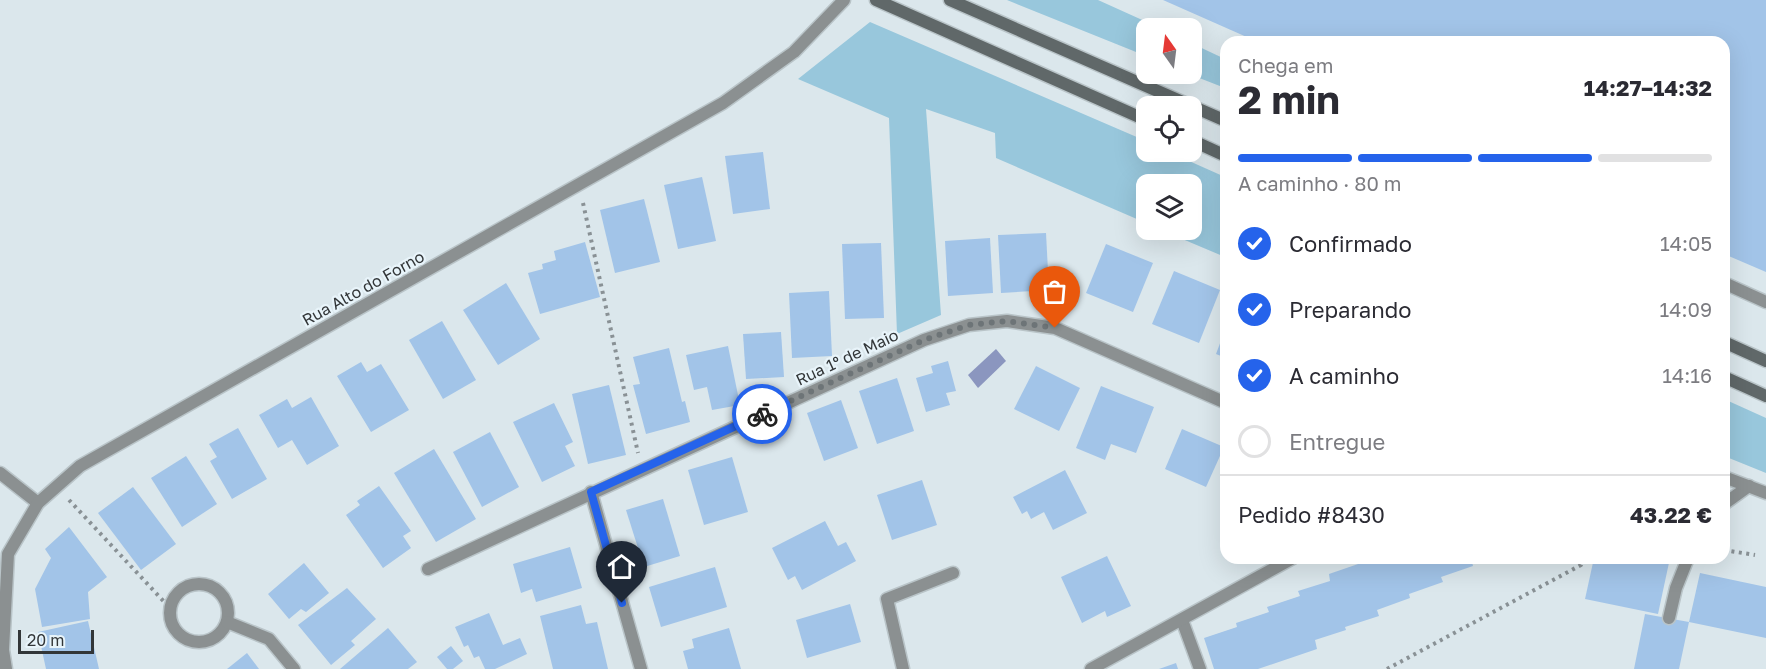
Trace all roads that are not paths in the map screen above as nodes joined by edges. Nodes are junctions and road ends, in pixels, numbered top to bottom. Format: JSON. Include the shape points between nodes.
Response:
{"nodes":[{"id":1,"x":844,"y":0,"type":"edge"},
{"id":2,"x":876,"y":0,"type":"edge"},
{"id":3,"x":950,"y":0,"type":"edge"},
{"id":4,"x":1136,"y":116,"type":"edge"},
{"id":5,"x":1220,"y":118,"type":"edge"},
{"id":6,"x":1202,"y":145,"type":"edge"},
{"id":7,"x":1220,"y":153,"type":"edge"},
{"id":8,"x":1730,"y":286,"type":"edge"},
{"id":9,"x":1766,"y":302,"type":"edge"},
{"id":10,"x":1730,"y":345,"type":"edge"},
{"id":11,"x":1766,"y":361,"type":"edge"},
{"id":12,"x":1730,"y":380,"type":"edge"},
{"id":13,"x":1766,"y":396,"type":"edge"},
{"id":14,"x":1220,"y":400,"type":"edge"},
{"id":15,"x":0,"y":473,"type":"edge"},
{"id":16,"x":1730,"y":479,"type":"edge"},
{"id":17,"x":1749,"y":486,"type":"junction"},
{"id":18,"x":591,"y":492,"type":"junction"},
{"id":19,"x":1766,"y":493,"type":"edge"},
{"id":20,"x":1730,"y":500,"type":"edge"},
{"id":21,"x":38,"y":502,"type":"junction"},
{"id":22,"x":4,"y":557,"type":"edge"},
{"id":23,"x":1282,"y":564,"type":"edge"},
{"id":24,"x":1686,"y":564,"type":"edge"},
{"id":25,"x":428,"y":569,"type":"dead end"},
{"id":26,"x":953,"y":573,"type":"dead end"},
{"id":27,"x":1669,"y":618,"type":"dead end"},
{"id":28,"x":1182,"y":620,"type":"junction"},
{"id":29,"x":227,"y":622,"type":"junction"},
{"id":30,"x":6,"y":669,"type":"edge"},
{"id":31,"x":294,"y":669,"type":"edge"},
{"id":32,"x":641,"y":669,"type":"edge"},
{"id":33,"x":903,"y":669,"type":"edge"},
{"id":34,"x":1091,"y":669,"type":"edge"},
{"id":35,"x":1200,"y":669,"type":"edge"}],
"edges":[{"from":1,"to":21,"type":"street","name":"Rua Alto do Forno","via":[[794,52],[723,103],[80,466]]},
{"from":2,"to":4,"type":"main road"},
{"from":3,"to":5,"type":"main road"},
{"from":6,"to":7,"type":"main road"},
{"from":8,"to":9,"type":"street"},
{"from":10,"to":11,"type":"main road"},
{"from":12,"to":13,"type":"main road"},
{"from":14,"to":18,"type":"street","name":"Rua 1º de Maio","via":[[1055,328],[1007,321],[969,325],[924,340]]},
{"from":15,"to":21,"type":"street"},
{"from":16,"to":17,"type":"street"},
{"from":17,"to":19,"type":"street"},
{"from":17,"to":20,"type":"street"},
{"from":18,"to":25,"type":"street","name":"Rua 1º de Maio"},
{"from":18,"to":32,"type":"street"},
{"from":21,"to":22,"type":"street","name":"Rua Alto do Forno"},
{"from":22,"to":30,"type":"street","name":"Rua Alto do Forno"},
{"from":23,"to":28,"type":"street"},
{"from":24,"to":27,"type":"street"},
{"from":26,"to":33,"type":"street","via":[[886,599]]},
{"from":28,"to":34,"type":"street"},
{"from":28,"to":35,"type":"street"},
{"from":29,"to":29,"type":"street","via":[[215,638],[196,643],[177,634],[169,607],[187,586],[206,584],[222,594],[229,612]]},
{"from":29,"to":31,"type":"street","via":[[269,639]]}]}
